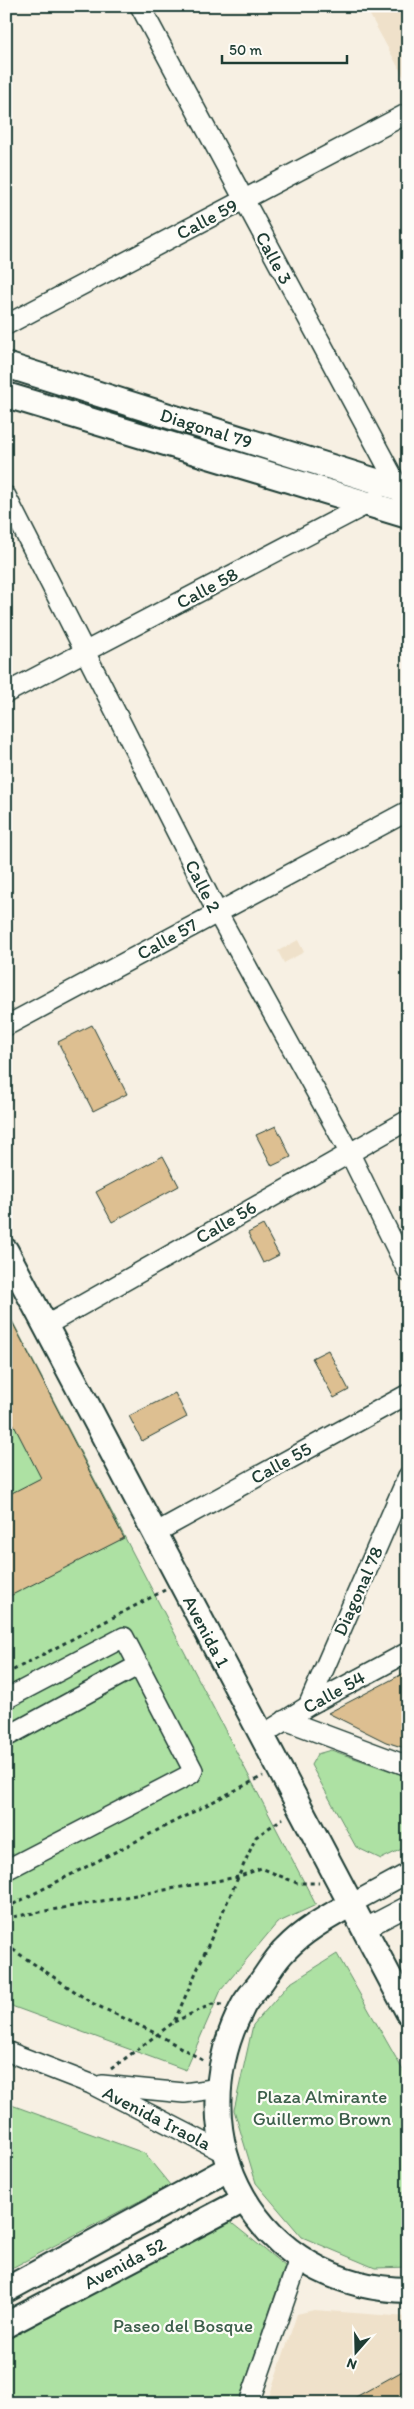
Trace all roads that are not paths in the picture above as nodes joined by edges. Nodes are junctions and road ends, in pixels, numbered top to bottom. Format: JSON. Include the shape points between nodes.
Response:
{"nodes":[{"id":1,"x":140,"y":6,"type":"edge"},
{"id":2,"x":408,"y":114,"type":"edge"},
{"id":3,"x":243,"y":200,"type":"junction"},
{"id":4,"x":6,"y":325,"type":"edge"},
{"id":5,"x":6,"y":365,"type":"edge"},
{"id":6,"x":6,"y":395,"type":"edge"},
{"id":7,"x":406,"y":493,"type":"edge"},
{"id":8,"x":6,"y":496,"type":"edge"},
{"id":9,"x":366,"y":504,"type":"junction"},
{"id":10,"x":408,"y":516,"type":"edge"},
{"id":11,"x":85,"y":652,"type":"junction"},
{"id":12,"x":6,"y":693,"type":"edge"},
{"id":13,"x":408,"y":811,"type":"edge"},
{"id":14,"x":217,"y":912,"type":"junction"},
{"id":15,"x":6,"y":1026,"type":"edge"},
{"id":16,"x":408,"y":1120,"type":"edge"},
{"id":17,"x":349,"y":1152,"type":"junction"},
{"id":18,"x":6,"y":1251,"type":"edge"},
{"id":19,"x":408,"y":1272,"type":"edge"},
{"id":20,"x":45,"y":1326,"type":"junction"},
{"id":21,"x":408,"y":1394,"type":"edge"},
{"id":22,"x":408,"y":1476,"type":"edge"},
{"id":23,"x":155,"y":1533,"type":"junction"},
{"id":24,"x":408,"y":1652,"type":"edge"},
{"id":25,"x":139,"y":1665,"type":"junction"},
{"id":26,"x":6,"y":1699,"type":"edge"},
{"id":27,"x":308,"y":1706,"type":"junction"},
{"id":28,"x":285,"y":1720,"type":"junction"},
{"id":29,"x":262,"y":1735,"type":"junction"},
{"id":30,"x":6,"y":1737,"type":"edge"},
{"id":31,"x":408,"y":1766,"type":"edge"},
{"id":32,"x":6,"y":1870,"type":"edge"},
{"id":33,"x":408,"y":1873,"type":"edge"},
{"id":34,"x":351,"y":1904,"type":"junction"},
{"id":35,"x":408,"y":1906,"type":"edge"},
{"id":36,"x":364,"y":1929,"type":"junction"},
{"id":37,"x":408,"y":2012,"type":"edge"},
{"id":38,"x":6,"y":2051,"type":"edge"},
{"id":39,"x":220,"y":2079,"type":"junction"},
{"id":40,"x":91,"y":2084,"type":"junction"},
{"id":41,"x":226,"y":2160,"type":"junction"},
{"id":42,"x":244,"y":2200,"type":"junction"},
{"id":43,"x":299,"y":2259,"type":"junction"},
{"id":44,"x":6,"y":2290,"type":"edge"},
{"id":45,"x":408,"y":2290,"type":"edge"},
{"id":46,"x":6,"y":2325,"type":"edge"},
{"id":47,"x":249,"y":2403,"type":"edge"}],
"edges":[{"from":1,"to":3,"type":"street","name":"Calle 3"},
{"from":2,"to":3,"type":"street","name":"Calle 59"},
{"from":3,"to":4,"type":"street","name":"Calle 59"},
{"from":3,"to":7,"type":"street","name":"Calle 3"},
{"from":5,"to":7,"type":"main road","name":"Diagonal 79"},
{"from":6,"to":9,"type":"main road","name":"Diagonal 79"},
{"from":7,"to":9,"type":"street","name":"Calle 58"},
{"from":8,"to":11,"type":"street","name":"Calle 2"},
{"from":9,"to":10,"type":"main road","name":"Diagonal 79"},
{"from":9,"to":11,"type":"street","name":"Calle 58"},
{"from":11,"to":12,"type":"street","name":"Calle 58"},
{"from":11,"to":14,"type":"street","name":"Calle 2"},
{"from":13,"to":14,"type":"street","name":"Calle 57"},
{"from":14,"to":15,"type":"street","name":"Calle 57"},
{"from":14,"to":17,"type":"street","name":"Calle 2"},
{"from":16,"to":17,"type":"street","name":"Calle 56"},
{"from":17,"to":19,"type":"street","name":"Calle 2"},
{"from":17,"to":20,"type":"street","name":"Calle 56"},
{"from":18,"to":20,"type":"main road","name":"Avenida 1"},
{"from":20,"to":23,"type":"main road","name":"Avenida 1"},
{"from":21,"to":23,"type":"street","name":"Calle 55"},
{"from":22,"to":27,"type":"street","name":"Diagonal 78"},
{"from":23,"to":29,"type":"main road","name":"Avenida 1"},
{"from":24,"to":27,"type":"street","name":"Calle 54"},
{"from":25,"to":26,"type":"street","via":[[124,1637]]},
{"from":25,"to":30,"type":"street"},
{"from":25,"to":32,"type":"street","via":[[193,1766],[192,1774]]},
{"from":27,"to":28,"type":"street","name":"Calle 54"},
{"from":28,"to":29,"type":"street","name":"Calle 54"},
{"from":28,"to":31,"type":"street"},
{"from":29,"to":34,"type":"main road","name":"Avenida 1"},
{"from":33,"to":34,"type":"street"},
{"from":34,"to":36,"type":"main road","name":"Avenida 1"},
{"from":34,"to":39,"type":"main road","via":[[313,1926],[285,1949],[243,2006]]},
{"from":35,"to":36,"type":"street"},
{"from":36,"to":37,"type":"main road","name":"Avenida 1"},
{"from":38,"to":40,"type":"street","name":"Avenida Iraola"},
{"from":39,"to":40,"type":"street","name":"Avenida Iraola","via":[[184,2093]]},
{"from":39,"to":41,"type":"main road","via":[[218,2120]]},
{"from":40,"to":41,"type":"street","name":"Avenida Iraola"},
{"from":41,"to":42,"type":"main road"},
{"from":41,"to":44,"type":"main road","name":"Avenida 52"},
{"from":42,"to":43,"type":"main road","via":[[269,2231]]},
{"from":42,"to":46,"type":"main road","name":"Avenida 52"},
{"from":43,"to":45,"type":"main road","via":[[355,2282]]},
{"from":43,"to":47,"type":"street"}]}
